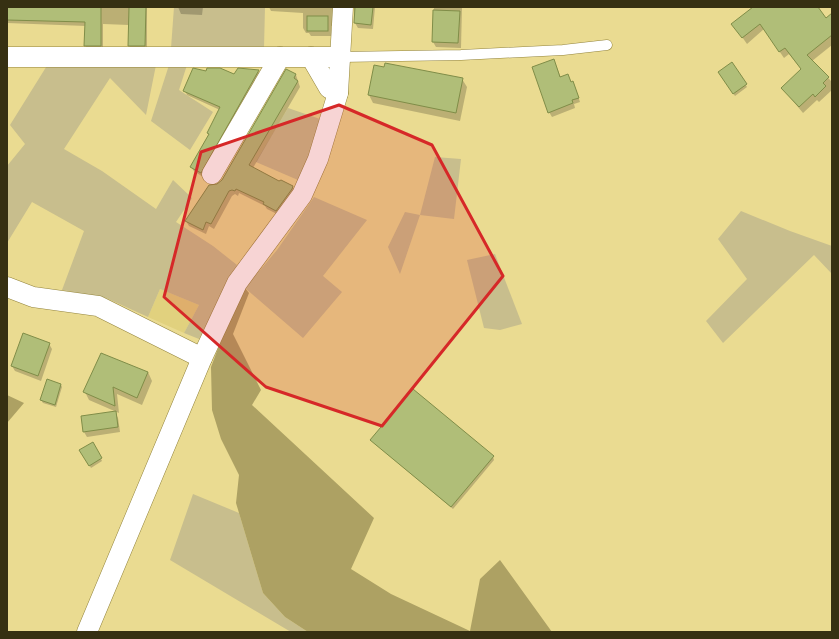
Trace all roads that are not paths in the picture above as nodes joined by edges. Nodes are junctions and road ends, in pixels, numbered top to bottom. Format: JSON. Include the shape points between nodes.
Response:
{"nodes":[{"id":1,"x":343,"y":7,"type":"edge"},
{"id":2,"x":608,"y":45,"type":"dead end"},
{"id":3,"x":7,"y":57,"type":"edge"},
{"id":4,"x":280,"y":57,"type":"junction"},
{"id":5,"x":312,"y":57,"type":"junction"},
{"id":6,"x":341,"y":57,"type":"junction"},
{"id":7,"x":338,"y":94,"type":"junction"},
{"id":8,"x":212,"y":174,"type":"dead end"},
{"id":9,"x":7,"y":287,"type":"edge"},
{"id":10,"x":202,"y":358,"type":"junction"},
{"id":11,"x":87,"y":632,"type":"edge"}],
"edges":[{"from":1,"to":6,"type":"street"},
{"from":2,"to":6,"type":"lane","via":[[469,55]]},
{"from":3,"to":4,"type":"street"},
{"from":4,"to":5,"type":"street"},
{"from":4,"to":8,"type":"street"},
{"from":5,"to":6,"type":"street"},
{"from":5,"to":7,"type":"street","via":[[329,88]]},
{"from":6,"to":7,"type":"street"},
{"from":7,"to":10,"type":"street","via":[[318,159],[302,195],[237,283]]},
{"from":9,"to":10,"type":"street","via":[[33,296],[98,306]]},
{"from":10,"to":11,"type":"street"}]}
